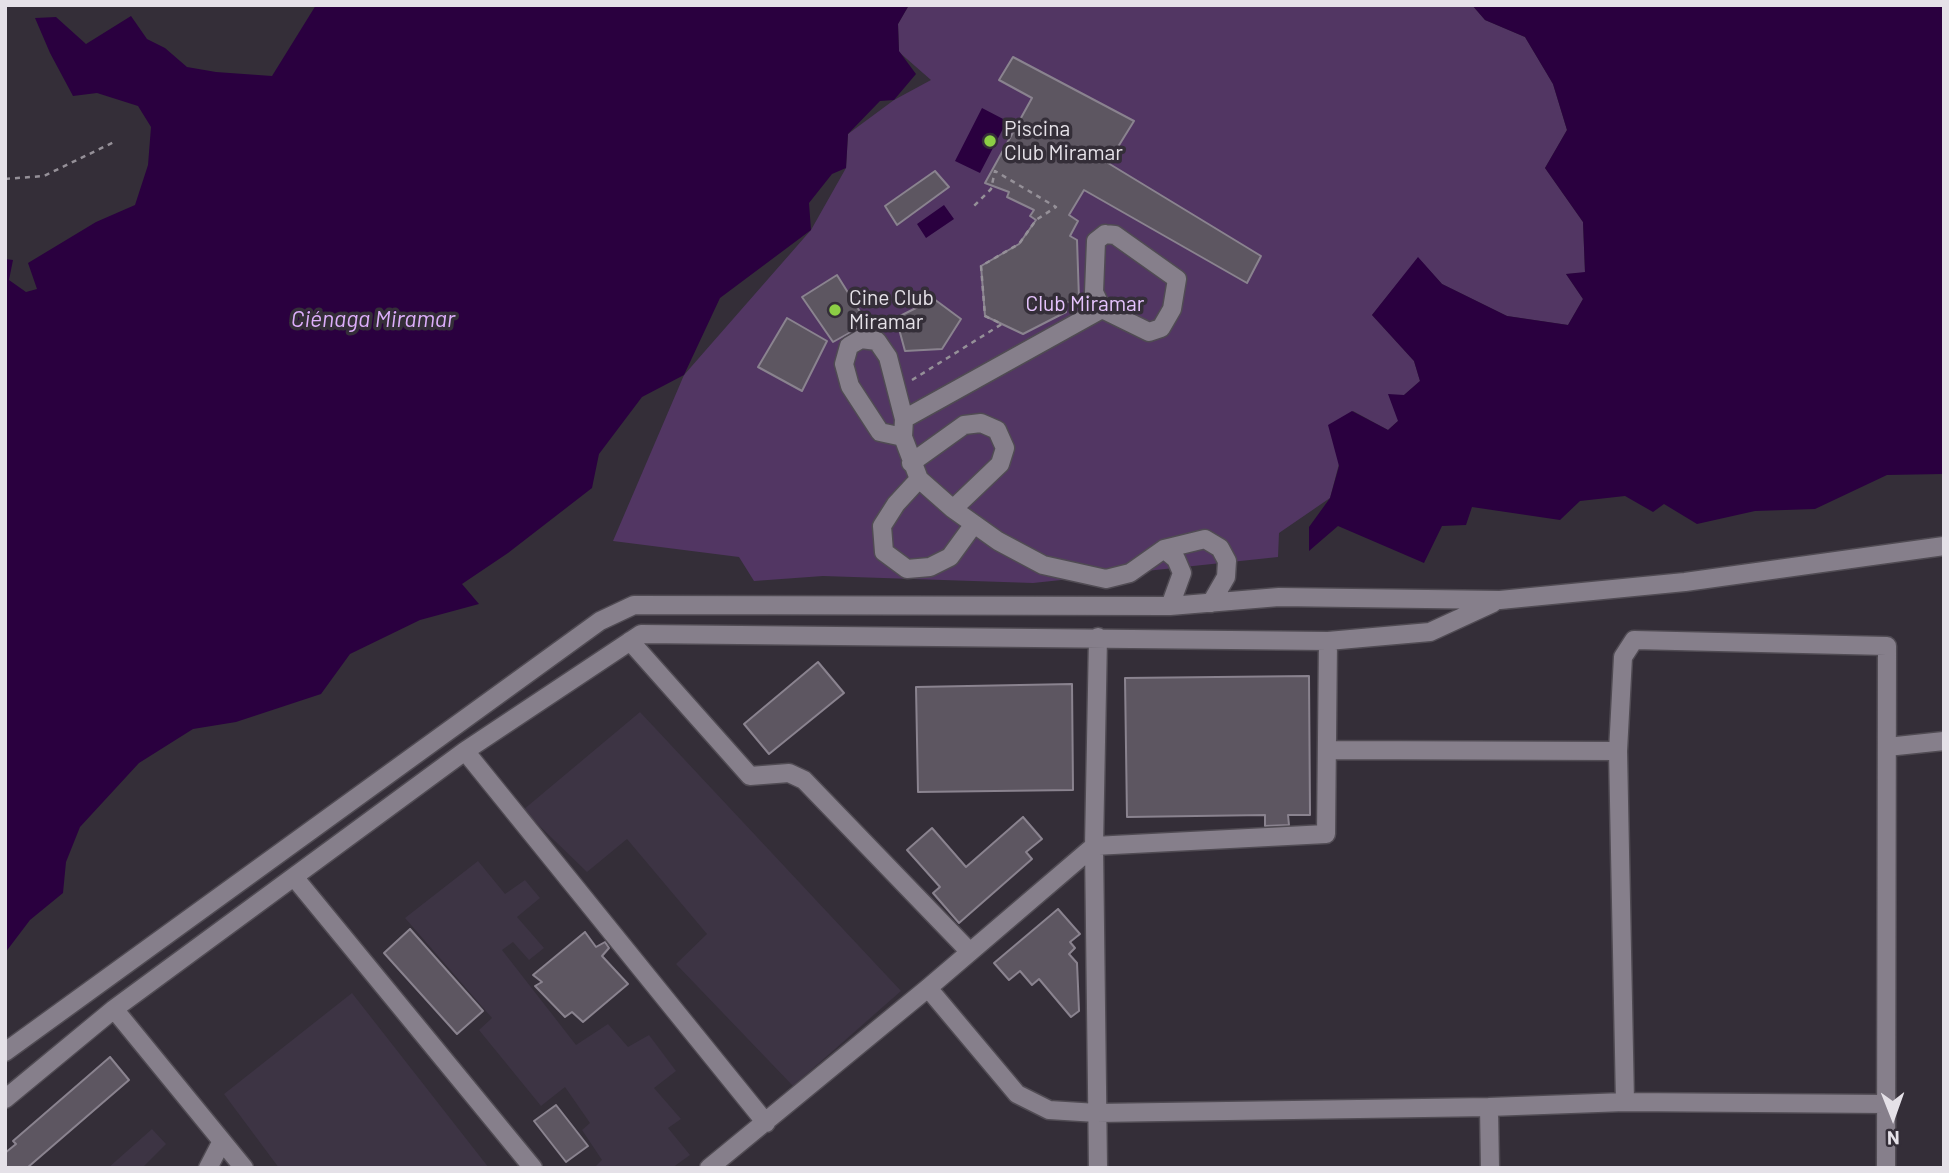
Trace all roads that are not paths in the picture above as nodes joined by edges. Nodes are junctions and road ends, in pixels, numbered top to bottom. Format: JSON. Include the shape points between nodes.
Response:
{"nodes":[{"id":1,"x":1102,"y":309,"type":"junction"},
{"id":2,"x":904,"y":428,"type":"junction"},
{"id":3,"x":915,"y":471,"type":"junction"},
{"id":4,"x":953,"y":509,"type":"junction"},
{"id":5,"x":974,"y":524,"type":"junction"},
{"id":6,"x":1944,"y":546,"type":"edge"},
{"id":7,"x":1164,"y":549,"type":"junction"},
{"id":8,"x":1500,"y":600,"type":"junction"},
{"id":9,"x":1211,"y":603,"type":"junction"},
{"id":10,"x":1170,"y":606,"type":"junction"},
{"id":11,"x":1098,"y":637,"type":"junction"},
{"id":12,"x":630,"y":641,"type":"junction"},
{"id":13,"x":1328,"y":641,"type":"junction"},
{"id":14,"x":1944,"y":741,"type":"edge"},
{"id":15,"x":1887,"y":747,"type":"junction"},
{"id":16,"x":1327,"y":750,"type":"junction"},
{"id":17,"x":465,"y":751,"type":"junction"},
{"id":18,"x":1618,"y":751,"type":"junction"},
{"id":19,"x":1094,"y":846,"type":"junction"},
{"id":20,"x":294,"y":877,"type":"junction"},
{"id":21,"x":970,"y":952,"type":"junction"},
{"id":22,"x":928,"y":988,"type":"junction"},
{"id":23,"x":114,"y":1009,"type":"junction"},
{"id":24,"x":5,"y":1052,"type":"edge"},
{"id":25,"x":5,"y":1099,"type":"edge"},
{"id":26,"x":1625,"y":1102,"type":"junction"},
{"id":27,"x":1886,"y":1104,"type":"junction"},
{"id":28,"x":1489,"y":1107,"type":"junction"},
{"id":29,"x":1097,"y":1113,"type":"junction"},
{"id":30,"x":766,"y":1123,"type":"junction"},
{"id":31,"x":222,"y":1142,"type":"junction"},
{"id":32,"x":208,"y":1168,"type":"edge"},
{"id":33,"x":244,"y":1168,"type":"edge"},
{"id":34,"x":533,"y":1168,"type":"edge"},
{"id":35,"x":709,"y":1168,"type":"edge"},
{"id":36,"x":1098,"y":1168,"type":"edge"},
{"id":37,"x":1490,"y":1168,"type":"edge"},
{"id":38,"x":1886,"y":1168,"type":"edge"}],
"edges":[{"from":1,"to":1,"type":"street","via":[[1094,292],[1096,242],[1105,234],[1115,235],[1177,279],[1172,309],[1161,328],[1149,332]]},
{"from":1,"to":2,"type":"street"},
{"from":2,"to":2,"type":"street","via":[[888,357],[877,341],[862,339],[849,346],[844,364],[850,386],[880,432]]},
{"from":2,"to":3,"type":"street"},
{"from":3,"to":4,"type":"street"},
{"from":3,"to":4,"type":"street","via":[[964,425],[981,423],[997,430],[1005,448],[1000,464]]},
{"from":3,"to":5,"type":"street","via":[[882,526],[884,552],[907,569],[930,567],[950,556]]},
{"from":4,"to":5,"type":"street"},
{"from":5,"to":7,"type":"street","via":[[1043,565],[1106,579],[1129,573]]},
{"from":6,"to":8,"type":"street","via":[[1685,582]]},
{"from":7,"to":9,"type":"street","via":[[1205,539],[1220,548],[1227,561],[1226,577]]},
{"from":7,"to":10,"type":"street","via":[[1182,573]]},
{"from":8,"to":9,"type":"street","via":[[1279,597]]},
{"from":8,"to":13,"type":"street","via":[[1430,632]]},
{"from":9,"to":10,"type":"street"},
{"from":10,"to":24,"type":"street","via":[[634,605],[600,621]]},
{"from":11,"to":12,"type":"street","via":[[641,634]]},
{"from":11,"to":13,"type":"street"},
{"from":11,"to":19,"type":"street"},
{"from":12,"to":17,"type":"street"},
{"from":12,"to":21,"type":"street","via":[[750,776],[789,773],[804,780]]},
{"from":13,"to":16,"type":"street"},
{"from":14,"to":15,"type":"street"},
{"from":15,"to":18,"type":"street","via":[[1887,646],[1634,640],[1623,657]]},
{"from":15,"to":27,"type":"street"},
{"from":16,"to":18,"type":"street"},
{"from":16,"to":19,"type":"street","via":[[1326,834]]},
{"from":17,"to":20,"type":"street"},
{"from":17,"to":30,"type":"street"},
{"from":18,"to":26,"type":"street"},
{"from":19,"to":21,"type":"street"},
{"from":19,"to":29,"type":"street"},
{"from":20,"to":23,"type":"street"},
{"from":20,"to":34,"type":"street"},
{"from":21,"to":22,"type":"street"},
{"from":22,"to":29,"type":"street","via":[[1017,1094],[1049,1110]]},
{"from":22,"to":30,"type":"street"},
{"from":23,"to":25,"type":"street"},
{"from":23,"to":31,"type":"street"},
{"from":26,"to":27,"type":"street"},
{"from":26,"to":28,"type":"street"},
{"from":27,"to":38,"type":"street"},
{"from":28,"to":29,"type":"street"},
{"from":28,"to":37,"type":"street"},
{"from":29,"to":36,"type":"street"},
{"from":30,"to":35,"type":"street"},
{"from":31,"to":32,"type":"street"},
{"from":31,"to":33,"type":"street"}]}
